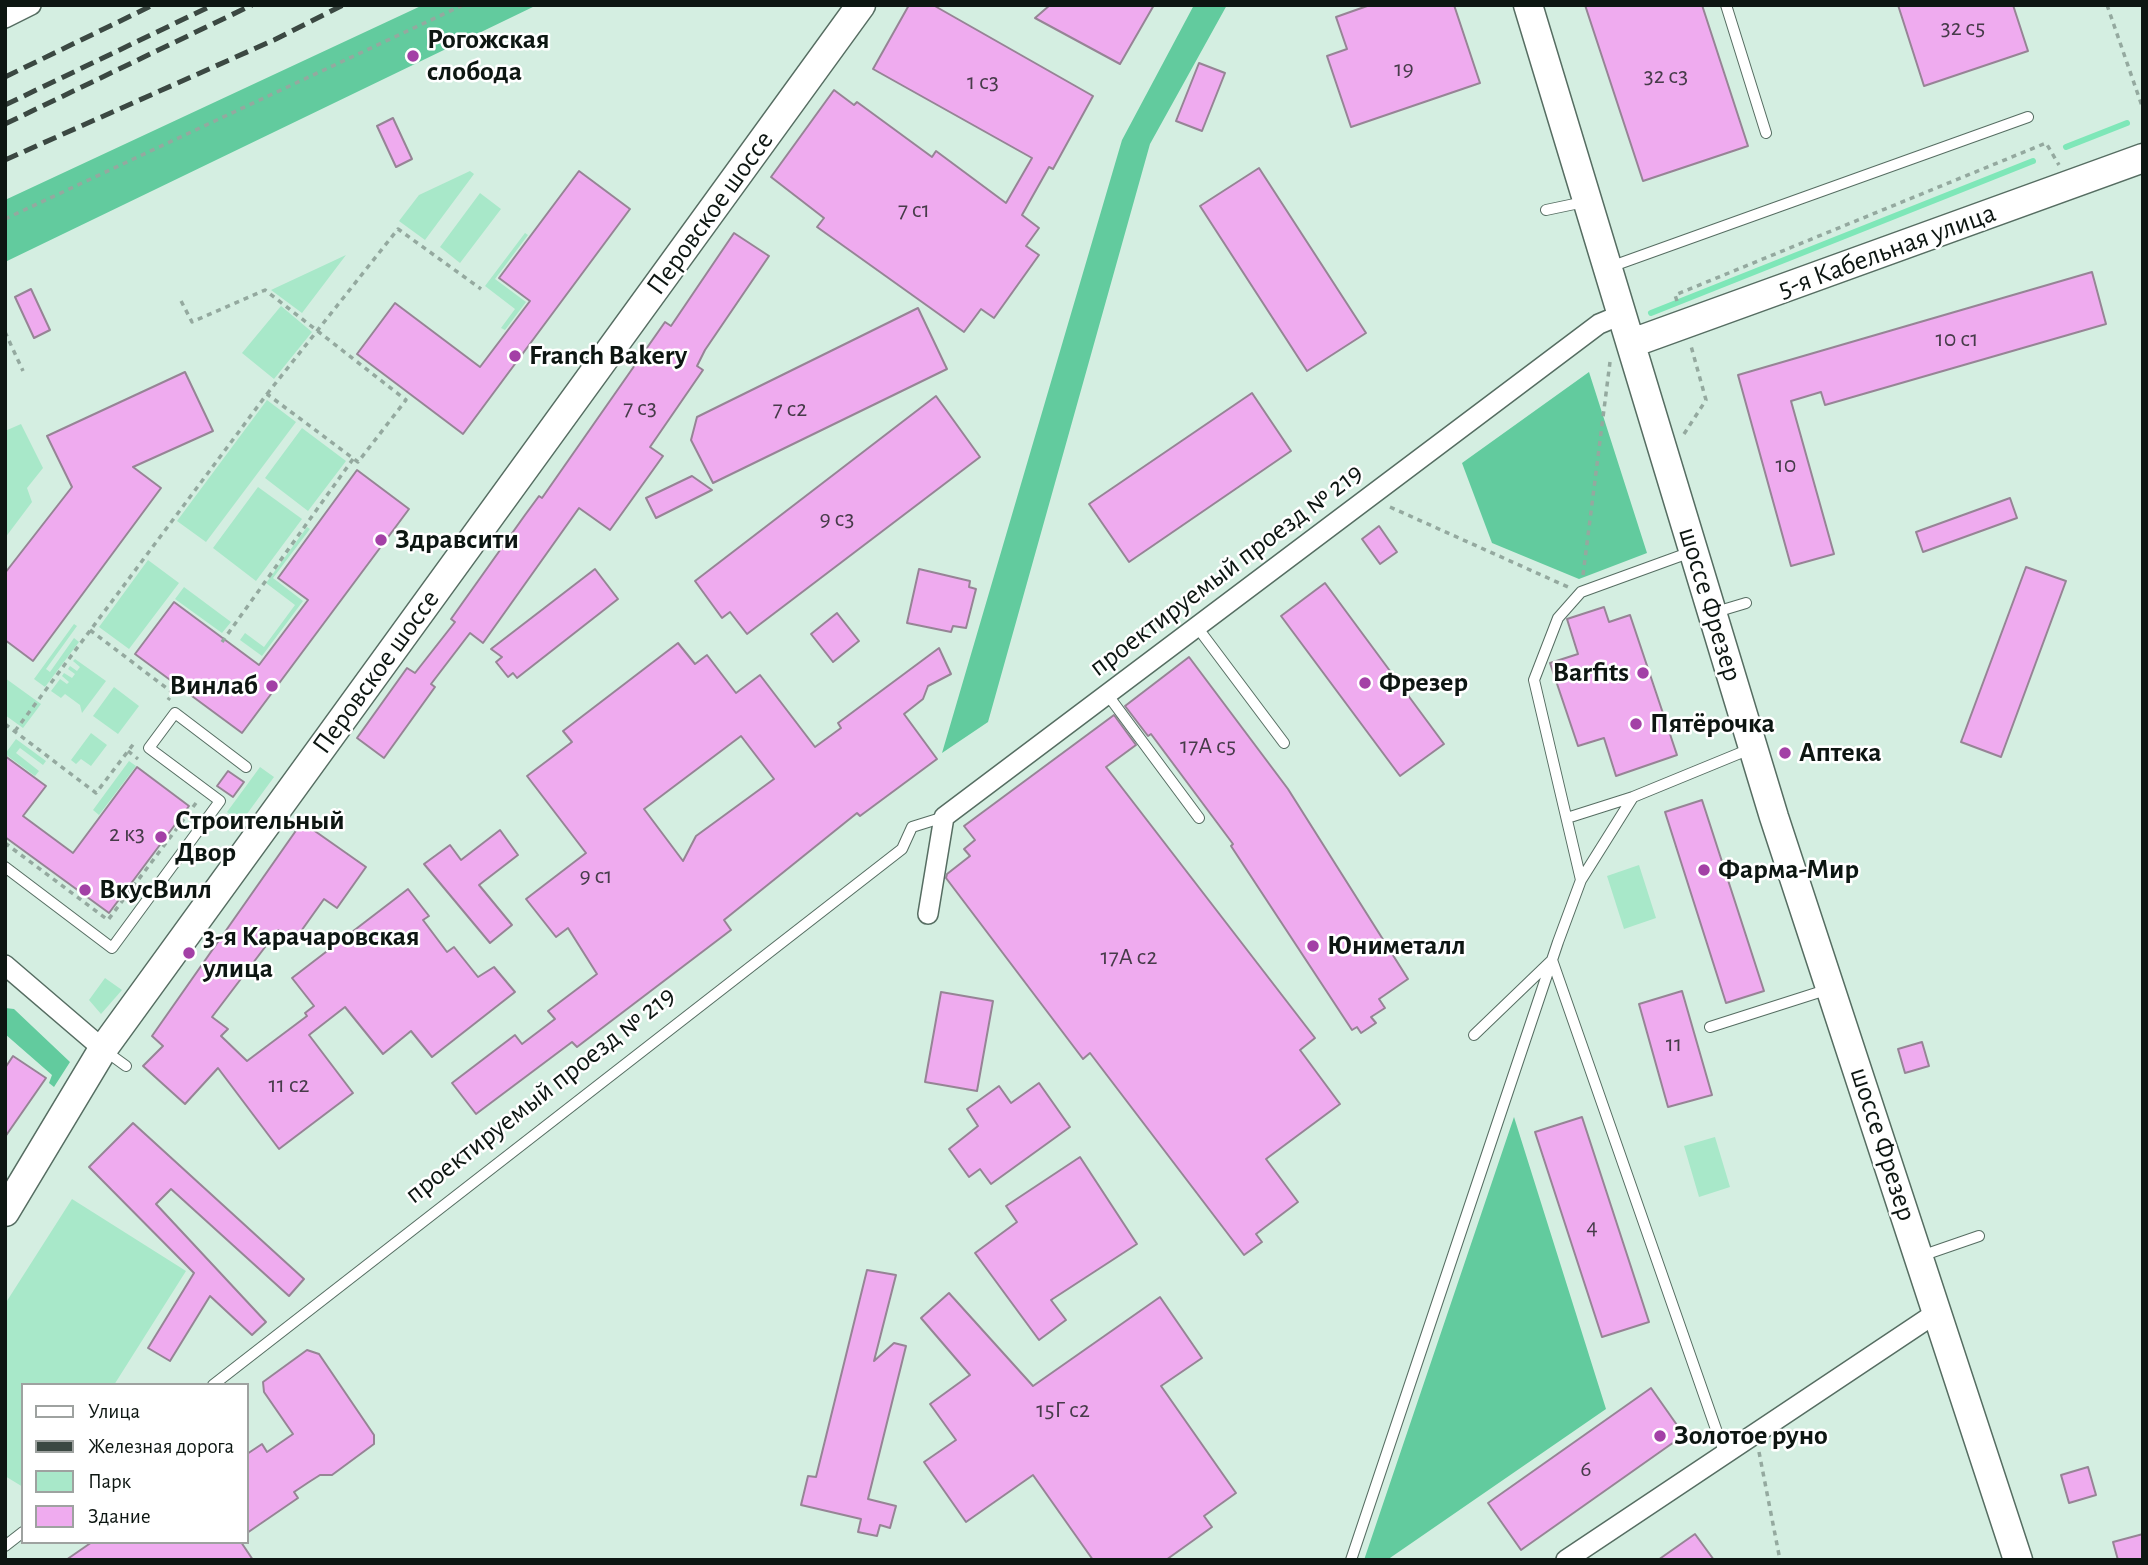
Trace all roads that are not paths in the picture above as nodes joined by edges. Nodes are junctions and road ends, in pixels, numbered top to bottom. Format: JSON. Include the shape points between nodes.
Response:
{"nodes":[{"id":1,"x":31,"y":5,"type":"edge"},
{"id":2,"x":861,"y":5,"type":"edge"},
{"id":3,"x":1528,"y":5,"type":"edge"},
{"id":4,"x":1726,"y":5,"type":"edge"},
{"id":5,"x":5,"y":18,"type":"edge"},
{"id":6,"x":2028,"y":117,"type":"dead end"},
{"id":7,"x":1766,"y":133,"type":"dead end"},
{"id":8,"x":2143,"y":158,"type":"edge"},
{"id":9,"x":1588,"y":201,"type":"junction"},
{"id":10,"x":1546,"y":210,"type":"dead end"},
{"id":11,"x":1609,"y":268,"type":"junction"},
{"id":12,"x":1623,"y":314,"type":"junction"},
{"id":13,"x":1632,"y":343,"type":"junction"},
{"id":14,"x":1695,"y":551,"type":"junction"},
{"id":15,"x":1745,"y":603,"type":"dead end"},
{"id":16,"x":1713,"y":613,"type":"junction"},
{"id":17,"x":1197,"y":627,"type":"junction"},
{"id":18,"x":1107,"y":694,"type":"junction"},
{"id":19,"x":1284,"y":743,"type":"dead end"},
{"id":20,"x":1753,"y":747,"type":"junction"},
{"id":21,"x":246,"y":767,"type":"dead end"},
{"id":22,"x":1633,"y":797,"type":"junction"},
{"id":23,"x":944,"y":817,"type":"junction"},
{"id":24,"x":1199,"y":818,"type":"dead end"},
{"id":25,"x":1567,"y":818,"type":"junction"},
{"id":26,"x":5,"y":867,"type":"edge"},
{"id":27,"x":1581,"y":880,"type":"junction"},
{"id":28,"x":928,"y":914,"type":"dead end"},
{"id":29,"x":1552,"y":960,"type":"junction"},
{"id":30,"x":5,"y":965,"type":"edge"},
{"id":31,"x":1831,"y":988,"type":"junction"},
{"id":32,"x":1710,"y":1027,"type":"dead end"},
{"id":33,"x":1474,"y":1035,"type":"dead end"},
{"id":34,"x":103,"y":1049,"type":"junction"},
{"id":35,"x":126,"y":1066,"type":"dead end"},
{"id":36,"x":5,"y":1212,"type":"edge"},
{"id":37,"x":1979,"y":1236,"type":"dead end"},
{"id":38,"x":1920,"y":1256,"type":"junction"},
{"id":39,"x":1939,"y":1311,"type":"junction"},
{"id":40,"x":216,"y":1383,"type":"edge"},
{"id":41,"x":1725,"y":1455,"type":"junction"},
{"id":42,"x":21,"y":1534,"type":"edge"},
{"id":43,"x":5,"y":1546,"type":"edge"},
{"id":44,"x":1351,"y":1560,"type":"edge"},
{"id":45,"x":1566,"y":1560,"type":"edge"},
{"id":46,"x":2018,"y":1560,"type":"edge"}],
"edges":[{"from":1,"to":5,"type":"street"},
{"from":2,"to":34,"type":"street","name":"Перовское шоссе","via":[[334,737]]},
{"from":3,"to":9,"type":"street","name":"шоссе Фрезер"},
{"from":4,"to":7,"type":"lane"},
{"from":6,"to":11,"type":"lane"},
{"from":8,"to":13,"type":"street","name":"5-я Кабельная улица"},
{"from":9,"to":10,"type":"lane"},
{"from":9,"to":11,"type":"street","name":"шоссе Фрезер"},
{"from":11,"to":12,"type":"street","name":"шоссе Фрезер"},
{"from":12,"to":13,"type":"street","name":"шоссе Фрезер"},
{"from":12,"to":17,"type":"street","name":"проектируемый проезд № 219","via":[[1599,324],[1239,605]]},
{"from":13,"to":14,"type":"street","name":"шоссе Фрезер"},
{"from":14,"to":16,"type":"street","name":"шоссе Фрезер"},
{"from":14,"to":25,"type":"lane","via":[[1581,592],[1558,618],[1534,680]]},
{"from":15,"to":16,"type":"lane"},
{"from":16,"to":20,"type":"street","name":"шоссе Фрезер"},
{"from":17,"to":18,"type":"street","name":"проектируемый проезд № 219"},
{"from":17,"to":19,"type":"lane"},
{"from":18,"to":23,"type":"street","name":"проектируемый проезд № 219"},
{"from":18,"to":24,"type":"lane"},
{"from":20,"to":22,"type":"lane"},
{"from":20,"to":31,"type":"street","name":"шоссе Фрезер"},
{"from":21,"to":26,"type":"lane","via":[[175,713],[162,730],[149,748],[219,801],[112,948]]},
{"from":22,"to":25,"type":"lane"},
{"from":22,"to":27,"type":"lane"},
{"from":23,"to":28,"type":"street"},
{"from":23,"to":40,"type":"lane","name":"проектируемый проезд № 219","via":[[912,827],[902,849]]},
{"from":25,"to":27,"type":"lane"},
{"from":27,"to":29,"type":"lane"},
{"from":29,"to":33,"type":"lane"},
{"from":29,"to":41,"type":"lane"},
{"from":29,"to":44,"type":"lane"},
{"from":30,"to":34,"type":"street"},
{"from":31,"to":32,"type":"lane"},
{"from":31,"to":38,"type":"street","name":"шоссе Фрезер"},
{"from":34,"to":35,"type":"lane"},
{"from":34,"to":36,"type":"street","name":"Перовское шоссе"},
{"from":37,"to":38,"type":"lane"},
{"from":38,"to":39,"type":"street","name":"шоссе Фрезер"},
{"from":39,"to":41,"type":"street"},
{"from":39,"to":46,"type":"street","name":"шоссе Фрезер"},
{"from":41,"to":45,"type":"street"},
{"from":42,"to":43,"type":"lane"}]}
